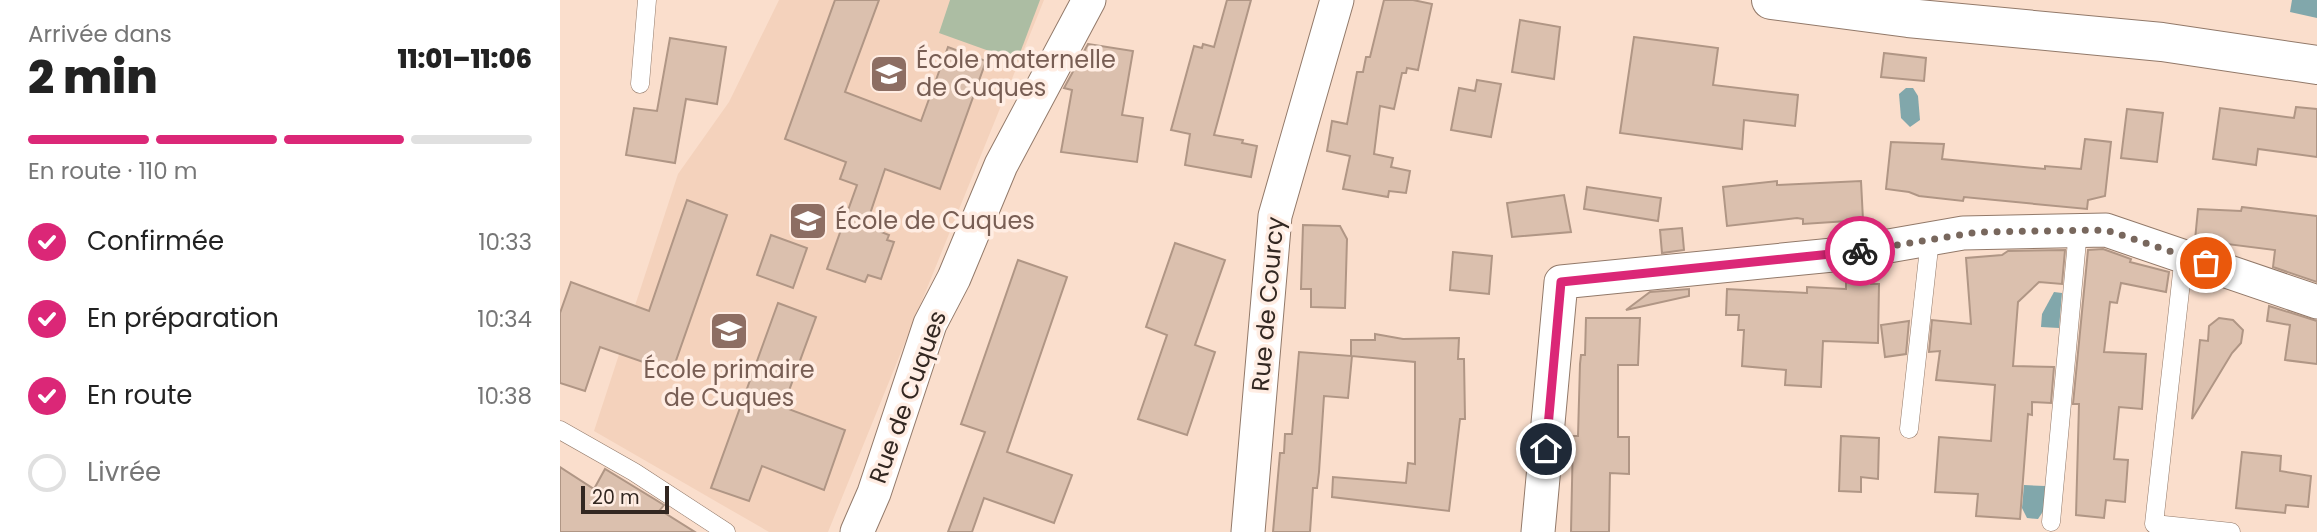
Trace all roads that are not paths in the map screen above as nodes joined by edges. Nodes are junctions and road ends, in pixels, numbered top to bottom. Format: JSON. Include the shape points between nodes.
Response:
{"nodes":[{"id":1,"x":647,"y":0,"type":"edge"},
{"id":2,"x":1089,"y":0,"type":"edge"},
{"id":3,"x":1337,"y":0,"type":"edge"},
{"id":4,"x":1772,"y":0,"type":"edge"},
{"id":5,"x":1909,"y":9,"type":"edge"},
{"id":6,"x":2162,"y":42,"type":"junction"},
{"id":7,"x":2317,"y":48,"type":"edge"},
{"id":8,"x":2317,"y":65,"type":"edge"},
{"id":9,"x":640,"y":84,"type":"dead end"},
{"id":10,"x":2078,"y":230,"type":"junction"},
{"id":11,"x":1930,"y":239,"type":"junction"},
{"id":12,"x":2184,"y":255,"type":"junction"},
{"id":13,"x":2317,"y":302,"type":"edge"},
{"id":14,"x":1909,"y":429,"type":"dead end"},
{"id":15,"x":560,"y":430,"type":"edge"},
{"id":16,"x":2051,"y":522,"type":"dead end"},
{"id":17,"x":726,"y":532,"type":"edge"},
{"id":18,"x":857,"y":532,"type":"edge"},
{"id":19,"x":1248,"y":532,"type":"edge"},
{"id":20,"x":1538,"y":532,"type":"edge"},
{"id":21,"x":2231,"y":532,"type":"edge"}],
"edges":[{"from":1,"to":9,"type":"lane"},
{"from":2,"to":18,"type":"street","name":"Rue de Cuques","via":[[1001,165],[930,324]]},
{"from":3,"to":19,"type":"street","name":"Rue de Courcy","via":[[1275,216]]},
{"from":4,"to":5,"type":"street"},
{"from":5,"to":6,"type":"street"},
{"from":6,"to":7,"type":"street"},
{"from":6,"to":8,"type":"street"},
{"from":10,"to":11,"type":"street","via":[[1994,230]]},
{"from":10,"to":12,"type":"street","via":[[2106,230]]},
{"from":10,"to":16,"type":"lane"},
{"from":11,"to":14,"type":"lane"},
{"from":11,"to":20,"type":"street","via":[[1843,254],[1561,282]]},
{"from":12,"to":13,"type":"street"},
{"from":12,"to":21,"type":"lane","via":[[2154,524]]},
{"from":15,"to":17,"type":"lane"}]}
